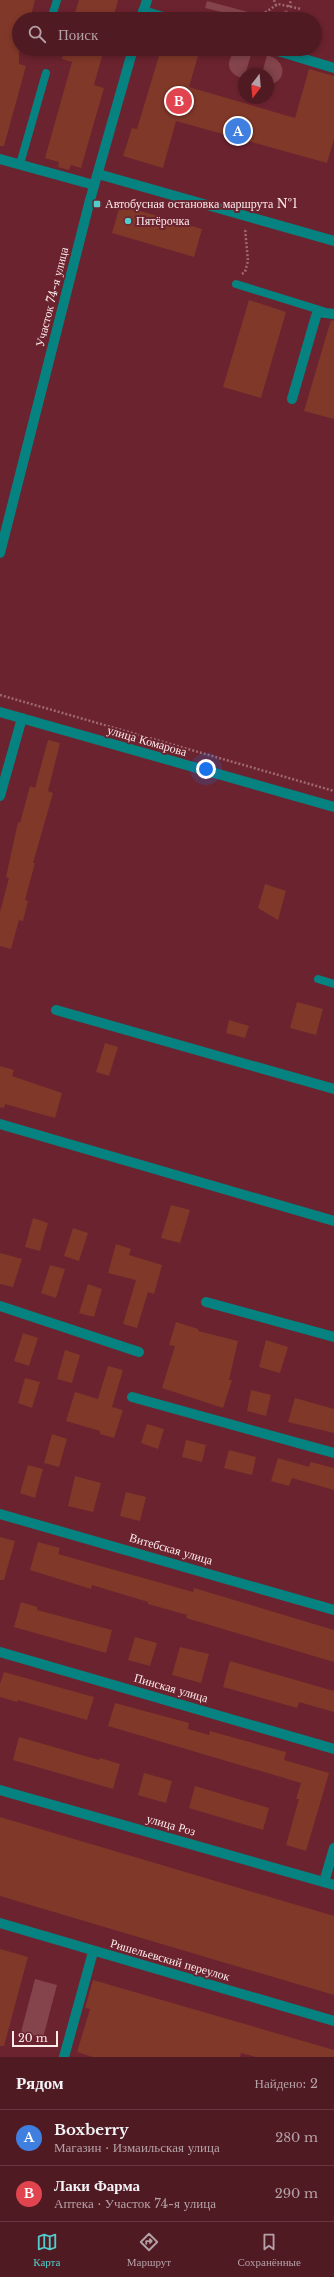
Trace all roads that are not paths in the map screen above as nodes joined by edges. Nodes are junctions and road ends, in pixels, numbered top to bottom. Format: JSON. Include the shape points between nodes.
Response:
{"nodes":[{"id":1,"x":57,"y":0,"type":"edge"},
{"id":2,"x":147,"y":0,"type":"edge"},
{"id":3,"x":53,"y":12,"type":"edge"},
{"id":4,"x":143,"y":12,"type":"edge"},
{"id":5,"x":131,"y":56,"type":"edge"},
{"id":6,"x":294,"y":56,"type":"edge"},
{"id":7,"x":334,"y":68,"type":"edge"},
{"id":8,"x":46,"y":73,"type":"dead end"},
{"id":9,"x":0,"y":159,"type":"edge"},
{"id":10,"x":20,"y":164,"type":"junction"},
{"id":11,"x":98,"y":174,"type":"junction"},
{"id":12,"x":94,"y":185,"type":"junction"},
{"id":13,"x":334,"y":241,"type":"edge"},
{"id":14,"x":238,"y":284,"type":"road end"},
{"id":15,"x":323,"y":311,"type":"junction"},
{"id":16,"x":334,"y":314,"type":"edge"},
{"id":17,"x":292,"y":399,"type":"dead end"},
{"id":18,"x":0,"y":553,"type":"edge"},
{"id":19,"x":0,"y":712,"type":"edge"},
{"id":20,"x":22,"y":718,"type":"junction"},
{"id":21,"x":0,"y":796,"type":"edge"},
{"id":22,"x":334,"y":807,"type":"edge"},
{"id":23,"x":318,"y":979,"type":"dead end"},
{"id":24,"x":334,"y":984,"type":"edge"},
{"id":25,"x":56,"y":1010,"type":"dead end"},
{"id":26,"x":334,"y":1089,"type":"edge"},
{"id":27,"x":0,"y":1124,"type":"edge"},
{"id":28,"x":334,"y":1221,"type":"edge"},
{"id":29,"x":206,"y":1302,"type":"dead end"},
{"id":30,"x":0,"y":1306,"type":"edge"},
{"id":31,"x":334,"y":1337,"type":"edge"},
{"id":32,"x":139,"y":1352,"type":"dead end"},
{"id":33,"x":132,"y":1397,"type":"dead end"},
{"id":34,"x":334,"y":1453,"type":"edge"},
{"id":35,"x":0,"y":1514,"type":"edge"},
{"id":36,"x":334,"y":1610,"type":"edge"},
{"id":37,"x":0,"y":1652,"type":"edge"},
{"id":38,"x":334,"y":1748,"type":"edge"},
{"id":39,"x":0,"y":1790,"type":"edge"},
{"id":40,"x":334,"y":1848,"type":"edge"},
{"id":41,"x":329,"y":1883,"type":"edge"},
{"id":42,"x":0,"y":1924,"type":"edge"},
{"id":43,"x":93,"y":1952,"type":"junction"},
{"id":44,"x":334,"y":2021,"type":"edge"},
{"id":45,"x":64,"y":2057,"type":"edge"}],
"edges":[{"from":1,"to":3,"type":"lane"},
{"from":2,"to":4,"type":"street"},
{"from":5,"to":11,"type":"street","name":"Участок 74-я улица"},
{"from":6,"to":7,"type":"street"},
{"from":8,"to":10,"type":"lane"},
{"from":9,"to":10,"type":"street"},
{"from":10,"to":12,"type":"street"},
{"from":11,"to":12,"type":"street","name":"Участок 74-я улица"},
{"from":11,"to":13,"type":"street"},
{"from":12,"to":18,"type":"street","name":"Участок 74-я улица"},
{"from":14,"to":15,"type":"lane"},
{"from":15,"to":16,"type":"street"},
{"from":15,"to":17,"type":"street","via":[[318,312],[316,316]]},
{"from":19,"to":20,"type":"street","name":"улица Комарова"},
{"from":20,"to":21,"type":"street"},
{"from":20,"to":22,"type":"street","name":"улица Комарова"},
{"from":23,"to":24,"type":"lane"},
{"from":25,"to":26,"type":"street"},
{"from":27,"to":28,"type":"street"},
{"from":29,"to":31,"type":"street"},
{"from":30,"to":32,"type":"street"},
{"from":33,"to":34,"type":"street"},
{"from":35,"to":36,"type":"street","name":"Витебская улица"},
{"from":37,"to":38,"type":"street","name":"Пинская улица"},
{"from":39,"to":41,"type":"street","name":"улица Роз"},
{"from":40,"to":41,"type":"street"},
{"from":42,"to":43,"type":"street","name":"Ришельевский переулок"},
{"from":43,"to":44,"type":"street","name":"Ришельевский переулок"},
{"from":43,"to":45,"type":"street"}]}
